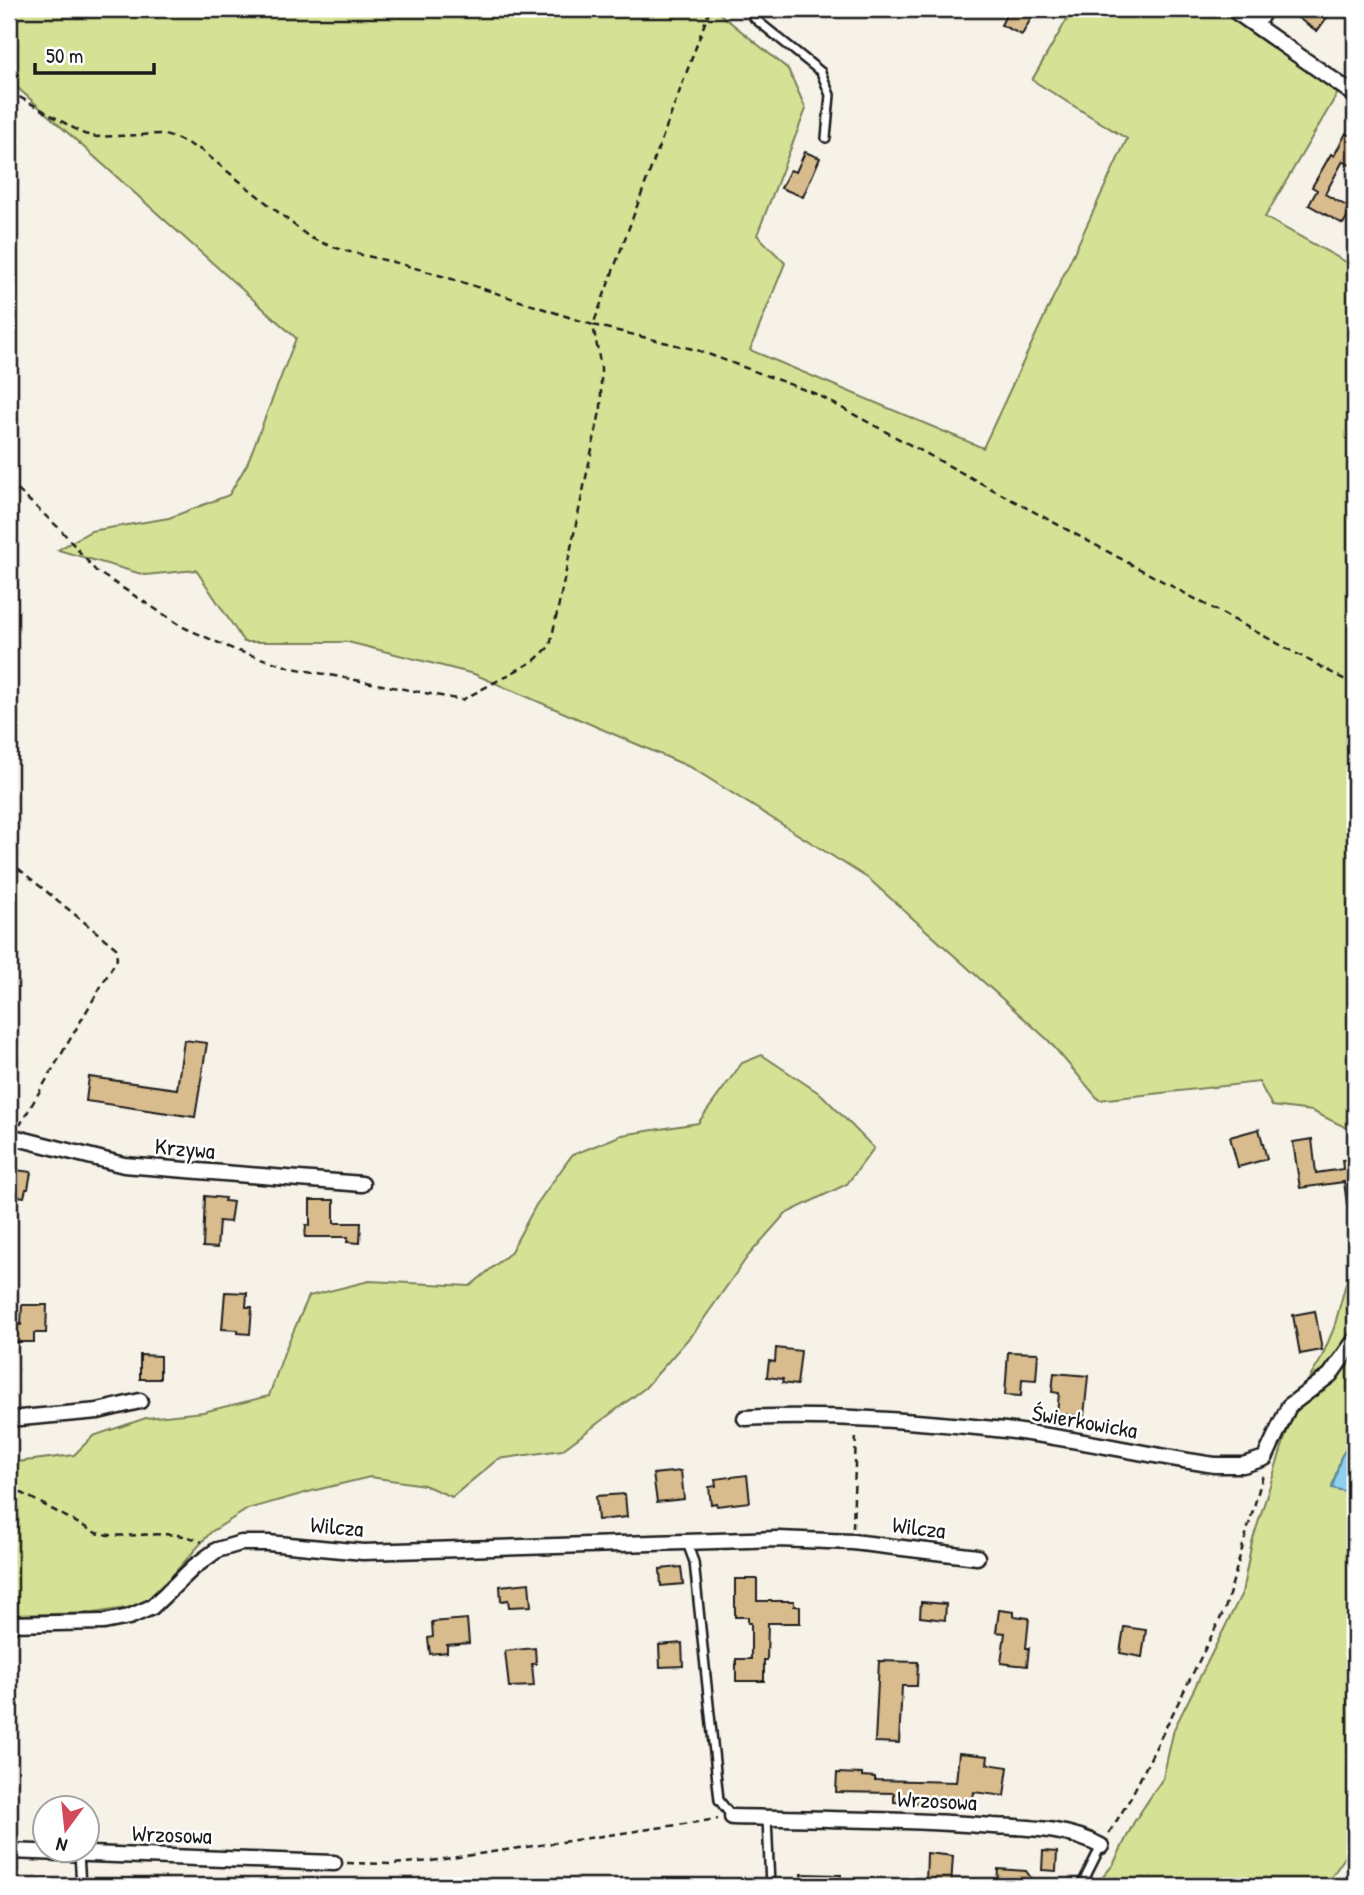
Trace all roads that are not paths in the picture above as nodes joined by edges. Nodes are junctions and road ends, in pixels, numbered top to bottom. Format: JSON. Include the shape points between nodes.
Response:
{"nodes":[{"id":1,"x":752,"y":9,"type":"edge"},
{"id":2,"x":1232,"y":9,"type":"edge"},
{"id":3,"x":1265,"y":9,"type":"edge"},
{"id":4,"x":1256,"y":25,"type":"junction"},
{"id":5,"x":1355,"y":95,"type":"edge"},
{"id":6,"x":826,"y":138,"type":"dead end"},
{"id":7,"x":11,"y":1137,"type":"edge"},
{"id":8,"x":362,"y":1184,"type":"dead end"},
{"id":9,"x":1355,"y":1340,"type":"edge"},
{"id":10,"x":140,"y":1401,"type":"dead end"},
{"id":11,"x":745,"y":1418,"type":"dead end"},
{"id":12,"x":9,"y":1419,"type":"edge"},
{"id":13,"x":687,"y":1543,"type":"junction"},
{"id":14,"x":977,"y":1557,"type":"dead end"},
{"id":15,"x":9,"y":1624,"type":"edge"},
{"id":16,"x":732,"y":1816,"type":"joint"},
{"id":17,"x":767,"y":1818,"type":"junction"},
{"id":18,"x":1101,"y":1846,"type":"joint"},
{"id":19,"x":9,"y":1851,"type":"edge"},
{"id":20,"x":32,"y":1852,"type":"edge"},
{"id":21,"x":102,"y":1855,"type":"edge"},
{"id":22,"x":334,"y":1863,"type":"road end"},
{"id":23,"x":79,"y":1864,"type":"edge"},
{"id":24,"x":80,"y":1886,"type":"edge"},
{"id":25,"x":770,"y":1886,"type":"edge"},
{"id":26,"x":1081,"y":1886,"type":"edge"}],
"edges":[{"from":1,"to":6,"type":"lane","via":[[754,18],[821,72],[830,95]]},
{"from":2,"to":4,"type":"street"},
{"from":3,"to":4,"type":"street"},
{"from":4,"to":5,"type":"street"},
{"from":7,"to":8,"type":"street","name":"Krzywa","via":[[124,1165]]},
{"from":9,"to":11,"type":"street","name":"Świerkowicka","via":[[1330,1375],[1289,1406],[1265,1458],[1243,1465],[1215,1465],[1006,1431],[856,1419]]},
{"from":10,"to":12,"type":"street","via":[[97,1411]]},
{"from":13,"to":14,"type":"street","name":"Wilcza","via":[[853,1542]]},
{"from":13,"to":15,"type":"street","name":"Wilcza","via":[[363,1552],[241,1543],[217,1550],[152,1607],[129,1617],[104,1622]]},
{"from":13,"to":16,"type":"lane","via":[[694,1562],[719,1800]]},
{"from":16,"to":17,"type":"street","name":"Wrzosowa"},
{"from":17,"to":18,"type":"street","name":"Wrzosowa","via":[[1017,1827],[1067,1832]]},
{"from":17,"to":25,"type":"lane"},
{"from":18,"to":26,"type":"lane"},
{"from":19,"to":20,"type":"street","name":"Wrzosowa"},
{"from":21,"to":22,"type":"street","name":"Wrzosowa"},
{"from":23,"to":24,"type":"lane"}]}
